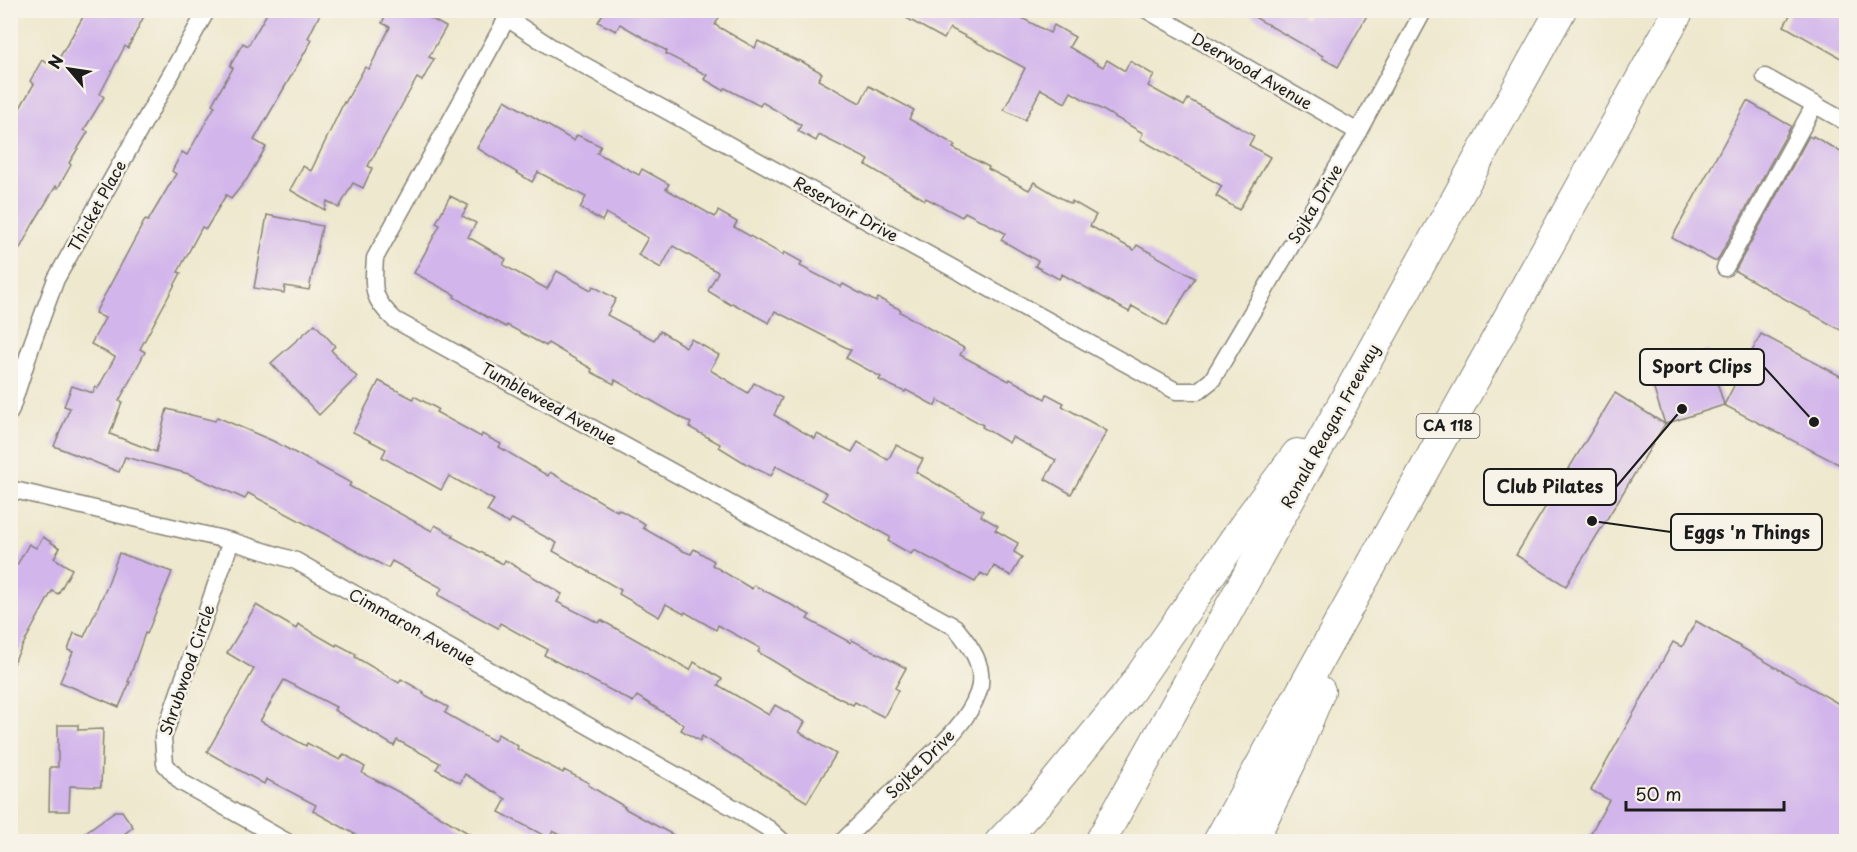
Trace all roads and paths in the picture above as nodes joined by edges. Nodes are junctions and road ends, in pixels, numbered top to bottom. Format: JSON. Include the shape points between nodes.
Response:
{"nodes":[{"id":1,"x":207,"y":10,"type":"edge"},
{"id":2,"x":1146,"y":10,"type":"edge"},
{"id":3,"x":1424,"y":10,"type":"edge"},
{"id":4,"x":1561,"y":10,"type":"edge"},
{"id":5,"x":1679,"y":10,"type":"edge"},
{"id":6,"x":504,"y":14,"type":"edge"},
{"id":7,"x":1765,"y":77,"type":"dead end"},
{"id":8,"x":1815,"y":104,"type":"junction"},
{"id":9,"x":1846,"y":122,"type":"edge"},
{"id":10,"x":1358,"y":132,"type":"junction"},
{"id":11,"x":1725,"y":268,"type":"dead end"},
{"id":12,"x":1370,"y":355,"type":"junction"},
{"id":13,"x":1198,"y":392,"type":"joint"},
{"id":14,"x":10,"y":412,"type":"edge"},
{"id":15,"x":10,"y":489,"type":"edge"},
{"id":16,"x":231,"y":541,"type":"junction"},
{"id":17,"x":1370,"y":568,"type":"junction"},
{"id":18,"x":980,"y":676,"type":"joint"},
{"id":19,"x":287,"y":842,"type":"edge"},
{"id":20,"x":783,"y":842,"type":"edge"},
{"id":21,"x":842,"y":842,"type":"edge"},
{"id":22,"x":1000,"y":842,"type":"edge"},
{"id":23,"x":1100,"y":842,"type":"edge"},
{"id":24,"x":1218,"y":842,"type":"edge"},
{"id":25,"x":1252,"y":842,"type":"edge"}],
"edges":[{"from":1,"to":14,"type":"street","name":"Thicket Place","via":[[56,279]]},
{"from":2,"to":10,"type":"street","name":"Deerwood Avenue"},
{"from":3,"to":10,"type":"street","name":"Sojka Drive"},
{"from":4,"to":12,"type":"highway","name":"Ronald Reagan Freeway"},
{"from":5,"to":17,"type":"highway","number":"CA 118"},
{"from":6,"to":13,"type":"street","name":"Reservoir Drive","via":[[572,58],[1176,391]]},
{"from":6,"to":18,"type":"street","name":"Tumbleweed Avenue","via":[[375,258],[373,286],[381,307],[396,320],[955,627],[971,645]]},
{"from":7,"to":8,"type":"street"},
{"from":8,"to":9,"type":"street"},
{"from":8,"to":11,"type":"street"},
{"from":10,"to":13,"type":"street","name":"Sojka Drive","via":[[1212,380]]},
{"from":12,"to":22,"type":"highway","via":[[1248,520],[1127,695],[1042,798]]},
{"from":12,"to":23,"type":"highway","name":"Ronald Reagan Freeway"},
{"from":15,"to":16,"type":"street","name":"Cimmaron Avenue"},
{"from":16,"to":19,"type":"street","name":"Shrubwood Circle","via":[[163,738],[165,764],[181,782]]},
{"from":16,"to":20,"type":"street","name":"Cimmaron Avenue","via":[[296,561],[751,818]]},
{"from":17,"to":24,"type":"highway","number":"CA 118"},
{"from":17,"to":25,"type":"highway","via":[[1291,762]]},
{"from":18,"to":21,"type":"street","name":"Sojka Drive","via":[[978,692],[963,720]]}]}
